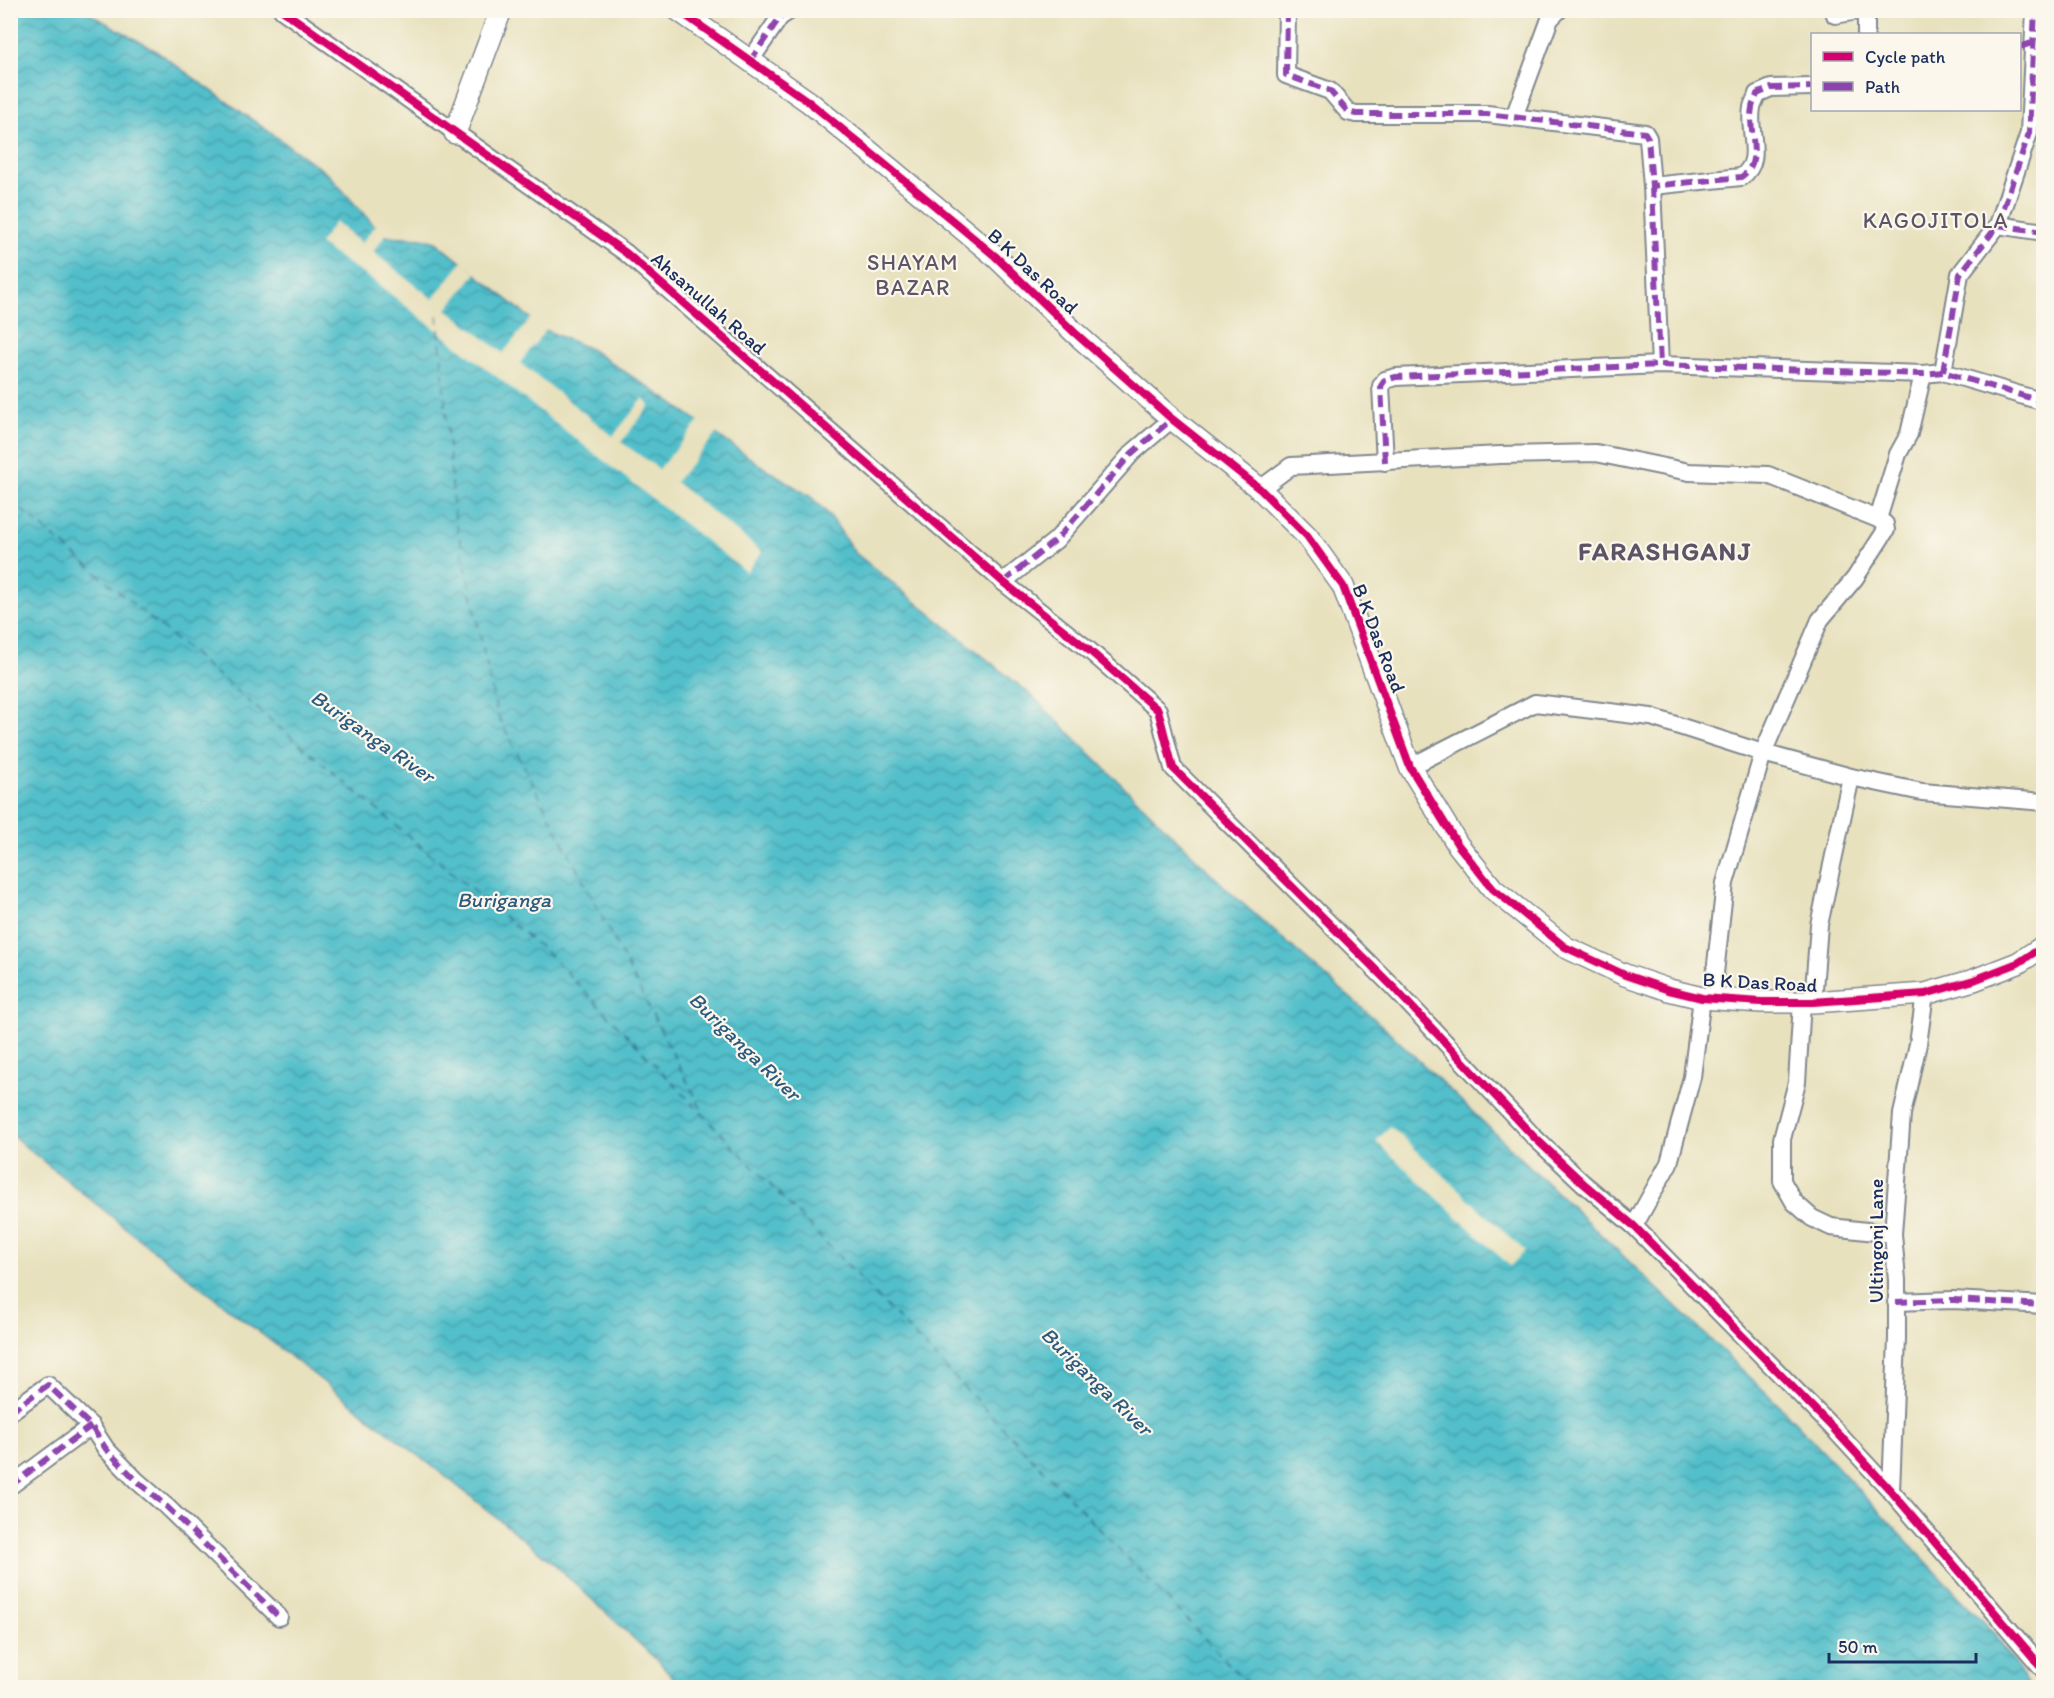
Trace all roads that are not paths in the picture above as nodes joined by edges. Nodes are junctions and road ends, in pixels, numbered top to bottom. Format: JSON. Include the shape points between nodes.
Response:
{"nodes":[{"id":1,"x":282,"y":10,"type":"edge"},
{"id":2,"x":501,"y":10,"type":"edge"},
{"id":3,"x":678,"y":10,"type":"edge"},
{"id":4,"x":790,"y":10,"type":"edge"},
{"id":5,"x":1287,"y":10,"type":"edge"},
{"id":6,"x":1559,"y":10,"type":"edge"},
{"id":7,"x":1834,"y":10,"type":"edge"},
{"id":8,"x":1863,"y":10,"type":"edge"},
{"id":9,"x":2035,"y":10,"type":"edge"},
{"id":10,"x":1866,"y":33,"type":"edge"},
{"id":11,"x":2032,"y":43,"type":"edge"},
{"id":12,"x":750,"y":61,"type":"junction"},
{"id":13,"x":1811,"y":87,"type":"edge"},
{"id":14,"x":1514,"y":117,"type":"junction"},
{"id":15,"x":454,"y":133,"type":"junction"},
{"id":16,"x":1652,"y":186,"type":"junction"},
{"id":17,"x":1998,"y":225,"type":"junction"},
{"id":18,"x":2043,"y":232,"type":"edge"},
{"id":19,"x":1660,"y":365,"type":"junction"},
{"id":20,"x":1943,"y":372,"type":"junction"},
{"id":21,"x":1923,"y":374,"type":"junction"},
{"id":22,"x":2043,"y":402,"type":"edge"},
{"id":23,"x":1172,"y":419,"type":"junction"},
{"id":24,"x":1385,"y":462,"type":"junction"},
{"id":25,"x":1260,"y":489,"type":"junction"},
{"id":26,"x":1878,"y":519,"type":"junction"},
{"id":27,"x":1003,"y":582,"type":"junction"},
{"id":28,"x":1763,"y":753,"type":"junction"},
{"id":29,"x":1410,"y":767,"type":"junction"},
{"id":30,"x":1851,"y":777,"type":"junction"},
{"id":31,"x":2043,"y":802,"type":"edge"},
{"id":32,"x":2043,"y":946,"type":"edge"},
{"id":33,"x":1925,"y":994,"type":"junction"},
{"id":34,"x":1707,"y":999,"type":"junction"},
{"id":35,"x":1808,"y":1002,"type":"junction"},
{"id":36,"x":1634,"y":1226,"type":"junction"},
{"id":37,"x":1893,"y":1234,"type":"junction"},
{"id":38,"x":1896,"y":1302,"type":"junction"},
{"id":39,"x":2043,"y":1305,"type":"edge"},
{"id":40,"x":10,"y":1412,"type":"edge"},
{"id":41,"x":91,"y":1425,"type":"junction"},
{"id":42,"x":10,"y":1486,"type":"edge"},
{"id":43,"x":1891,"y":1491,"type":"junction"},
{"id":44,"x":279,"y":1617,"type":"dead end"},
{"id":45,"x":2043,"y":1670,"type":"edge"}],
"edges":[{"from":1,"to":15,"type":"street","name":"Ahsanullah Road"},
{"from":2,"to":15,"type":"street"},
{"from":3,"to":12,"type":"street","name":"B K Das Road"},
{"from":4,"to":12,"type":"street","via":[[780,17]]},
{"from":5,"to":14,"type":"street","via":[[1286,75],[1330,91],[1348,112]]},
{"from":6,"to":14,"type":"street","via":[[1550,19]]},
{"from":7,"to":8,"type":"street","via":[[1835,15]]},
{"from":8,"to":10,"type":"street"},
{"from":9,"to":11,"type":"street"},
{"from":11,"to":17,"type":"street","via":[[2029,133]]},
{"from":12,"to":23,"type":"street","name":"B K Das Road","via":[[809,102],[995,256]]},
{"from":13,"to":16,"type":"street","via":[[1772,88],[1757,94],[1751,109],[1754,162],[1741,177]]},
{"from":14,"to":16,"type":"street","via":[[1645,133]]},
{"from":15,"to":27,"type":"street","name":"Ahsanullah Road","via":[[626,253]]},
{"from":16,"to":19,"type":"street"},
{"from":17,"to":18,"type":"street"},
{"from":17,"to":20,"type":"street","via":[[1960,274]]},
{"from":19,"to":21,"type":"street"},
{"from":19,"to":24,"type":"street","via":[[1385,380],[1381,386]]},
{"from":20,"to":21,"type":"street"},
{"from":20,"to":22,"type":"street"},
{"from":21,"to":26,"type":"street","via":[[1909,434],[1898,454]]},
{"from":23,"to":25,"type":"street","name":"B K Das Road"},
{"from":23,"to":27,"type":"street","via":[[1132,453],[1056,540]]},
{"from":24,"to":25,"type":"street","via":[[1291,466]]},
{"from":24,"to":26,"type":"street","via":[[1596,453],[1689,472],[1768,475]]},
{"from":25,"to":29,"type":"street","name":"B K Das Road","via":[[1307,536],[1343,585]]},
{"from":26,"to":28,"type":"street","via":[[1886,530],[1855,578],[1820,620]]},
{"from":27,"to":36,"type":"street","name":"Ahsanullah Road","via":[[1158,710],[1173,768],[1393,987],[1534,1137]]},
{"from":28,"to":29,"type":"street","via":[[1652,717],[1535,703]]},
{"from":28,"to":30,"type":"street"},
{"from":28,"to":34,"type":"street","via":[[1725,883]]},
{"from":29,"to":34,"type":"street","name":"B K Das Road","via":[[1458,845],[1493,889],[1564,947],[1625,975]]},
{"from":30,"to":31,"type":"street","via":[[1922,792]]},
{"from":30,"to":35,"type":"street","via":[[1819,925]]},
{"from":32,"to":33,"type":"street","name":"B K Das Road","via":[[2018,963]]},
{"from":33,"to":35,"type":"street","name":"B K Das Road"},
{"from":33,"to":37,"type":"street","name":"Ultingonj Lane","via":[[1902,1114]]},
{"from":34,"to":35,"type":"street","name":"B K Das Road"},
{"from":34,"to":36,"type":"street","via":[[1669,1163]]},
{"from":35,"to":37,"type":"street","via":[[1797,1082],[1782,1139],[1782,1180],[1794,1202],[1812,1218],[1831,1227]]},
{"from":36,"to":43,"type":"street","name":"Ahsanullah Road"},
{"from":37,"to":38,"type":"street","name":"Ultingonj Lane"},
{"from":38,"to":39,"type":"street","via":[[1953,1300]]},
{"from":38,"to":43,"type":"street","name":"Ultingonj Lane"},
{"from":40,"to":41,"type":"street","via":[[48,1385]]},
{"from":41,"to":42,"type":"street"},
{"from":41,"to":44,"type":"street","via":[[106,1449],[136,1480]]},
{"from":43,"to":45,"type":"street","name":"Ahsanullah Road"}]}
